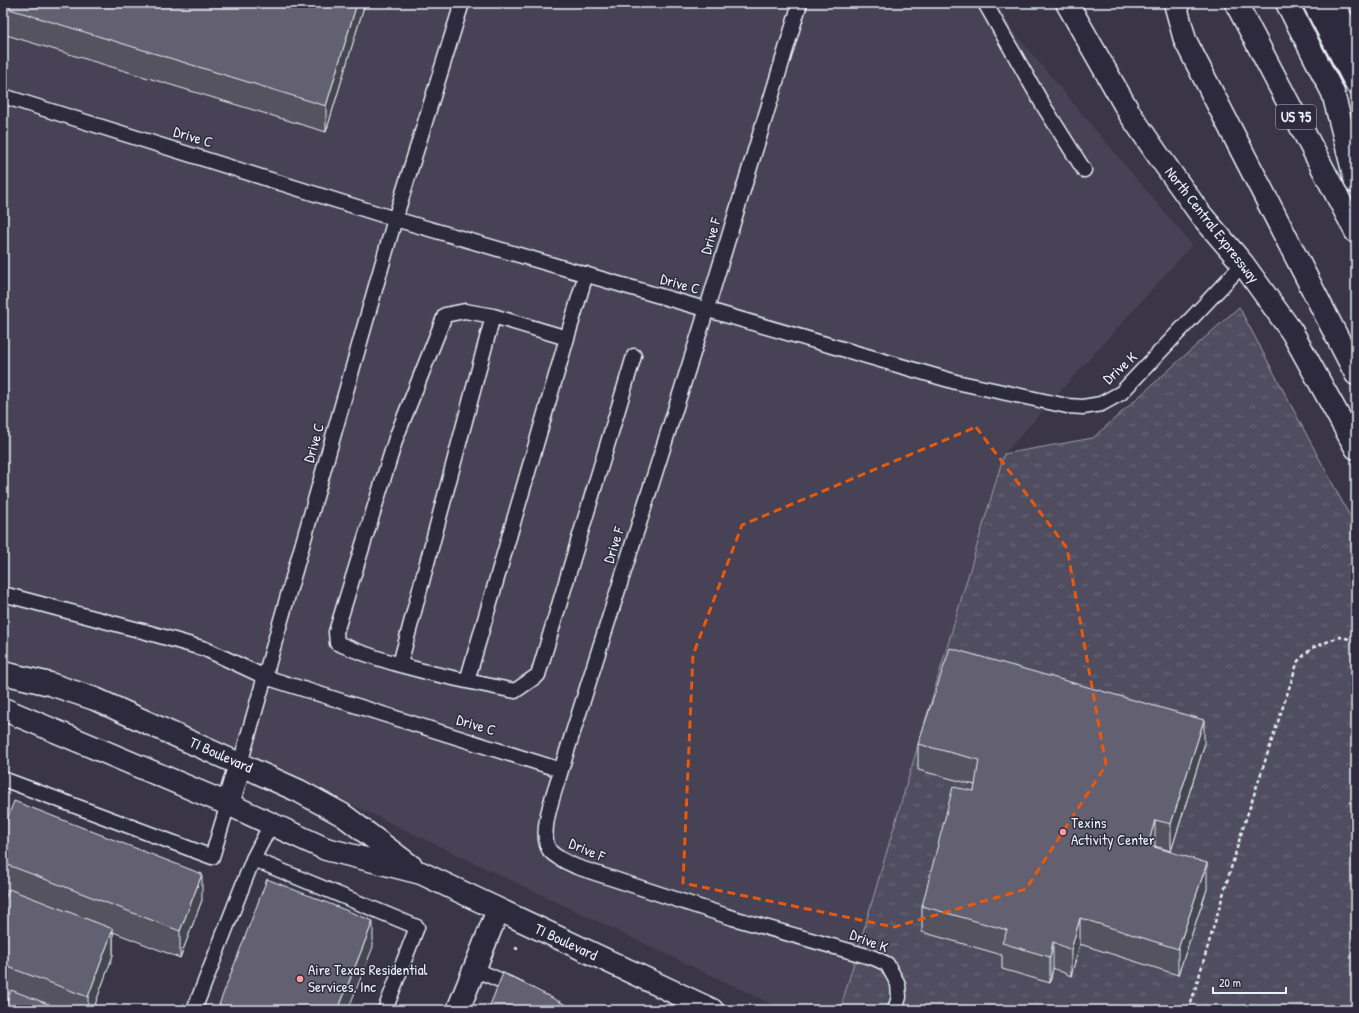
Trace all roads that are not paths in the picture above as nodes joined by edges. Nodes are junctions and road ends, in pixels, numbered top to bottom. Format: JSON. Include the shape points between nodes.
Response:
{"nodes":[{"id":1,"x":462,"y":3,"type":"edge"},
{"id":2,"x":800,"y":3,"type":"edge"},
{"id":3,"x":985,"y":3,"type":"edge"},
{"id":4,"x":1067,"y":3,"type":"edge"},
{"id":5,"x":1175,"y":3,"type":"edge"},
{"id":6,"x":1236,"y":3,"type":"edge"},
{"id":7,"x":1287,"y":3,"type":"edge"},
{"id":8,"x":1314,"y":3,"type":"edge"},
{"id":9,"x":1333,"y":3,"type":"edge"},
{"id":10,"x":1356,"y":47,"type":"edge"},
{"id":11,"x":1356,"y":83,"type":"edge"},
{"id":12,"x":3,"y":96,"type":"edge"},
{"id":13,"x":1084,"y":170,"type":"dead end"},
{"id":14,"x":1356,"y":182,"type":"edge"},
{"id":15,"x":395,"y":218,"type":"junction"},
{"id":16,"x":1356,"y":232,"type":"edge"},
{"id":17,"x":1243,"y":264,"type":"junction"},
{"id":18,"x":586,"y":274,"type":"junction"},
{"id":19,"x":706,"y":310,"type":"junction"},
{"id":20,"x":493,"y":316,"type":"junction"},
{"id":21,"x":567,"y":338,"type":"junction"},
{"id":22,"x":634,"y":356,"type":"dead end"},
{"id":23,"x":1356,"y":374,"type":"edge"},
{"id":24,"x":956,"y":382,"type":"joint"},
{"id":25,"x":1356,"y":448,"type":"edge"},
{"id":26,"x":3,"y":594,"type":"edge"},
{"id":27,"x":400,"y":664,"type":"junction"},
{"id":28,"x":3,"y":673,"type":"edge"},
{"id":29,"x":265,"y":677,"type":"junction"},
{"id":30,"x":467,"y":681,"type":"junction"},
{"id":31,"x":3,"y":709,"type":"edge"},
{"id":32,"x":240,"y":764,"type":"junction"},
{"id":33,"x":561,"y":770,"type":"junction"},
{"id":34,"x":3,"y":779,"type":"edge"},
{"id":35,"x":228,"y":804,"type":"junction"},
{"id":36,"x":271,"y":824,"type":"junction"},
{"id":37,"x":253,"y":859,"type":"junction"},
{"id":38,"x":421,"y":873,"type":"junction"},
{"id":39,"x":498,"y":910,"type":"junction"},
{"id":40,"x":793,"y":935,"type":"joint"},
{"id":41,"x":474,"y":969,"type":"junction"},
{"id":42,"x":533,"y":994,"type":"edge"},
{"id":43,"x":194,"y":1010,"type":"edge"},
{"id":44,"x":385,"y":1010,"type":"edge"},
{"id":45,"x":458,"y":1010,"type":"edge"},
{"id":46,"x":712,"y":1010,"type":"edge"},
{"id":47,"x":895,"y":1010,"type":"edge"}],
"edges":[{"from":1,"to":15,"type":"lane","name":"Drive C"},
{"from":2,"to":19,"type":"lane","name":"Drive F"},
{"from":3,"to":13,"type":"lane","via":[[1043,105]]},
{"from":4,"to":17,"type":"main road","name":"North Central Expressway","via":[[1130,114],[1201,216]]},
{"from":5,"to":23,"type":"main road","via":[[1185,40]]},
{"from":6,"to":16,"type":"main road","number":"US 75"},
{"from":7,"to":14,"type":"main road","via":[[1333,93]]},
{"from":8,"to":11,"type":"main road"},
{"from":9,"to":10,"type":"main road"},
{"from":12,"to":15,"type":"lane","name":"Drive C"},
{"from":15,"to":18,"type":"lane","name":"Drive C"},
{"from":15,"to":29,"type":"lane","name":"Drive C"},
{"from":17,"to":24,"type":"lane","name":"Drive K","via":[[1121,393],[1101,404],[1067,406]]},
{"from":17,"to":25,"type":"main road","name":"North Central Expressway","via":[[1292,332]]},
{"from":18,"to":19,"type":"lane","name":"Drive C"},
{"from":18,"to":21,"type":"lane"},
{"from":19,"to":24,"type":"lane","name":"Drive C"},
{"from":19,"to":33,"type":"lane","name":"Drive F"},
{"from":20,"to":21,"type":"lane"},
{"from":20,"to":27,"type":"lane"},
{"from":20,"to":27,"type":"lane","via":[[465,311],[445,315],[396,438],[336,632],[337,642]]},
{"from":21,"to":30,"type":"lane"},
{"from":22,"to":30,"type":"lane","via":[[538,676],[515,691]]},
{"from":26,"to":29,"type":"lane","via":[[205,649]]},
{"from":27,"to":30,"type":"lane"},
{"from":28,"to":32,"type":"main road","name":"TI Boulevard","via":[[50,684],[95,699]]},
{"from":29,"to":32,"type":"lane","name":"Drive C"},
{"from":29,"to":33,"type":"lane","name":"Drive C"},
{"from":31,"to":35,"type":"main road","name":"TI Boulevard"},
{"from":32,"to":35,"type":"main road"},
{"from":32,"to":38,"type":"main road","name":"TI Boulevard","via":[[343,815]]},
{"from":33,"to":40,"type":"lane","name":"Drive F","via":[[546,823],[546,841],[550,851],[562,860],[652,892]]},
{"from":34,"to":35,"type":"lane","via":[[212,857]]},
{"from":35,"to":36,"type":"main road","name":"TI Boulevard"},
{"from":36,"to":37,"type":"lane"},
{"from":36,"to":38,"type":"main road","name":"TI Boulevard","via":[[326,848]]},
{"from":37,"to":43,"type":"lane"},
{"from":37,"to":44,"type":"lane","via":[[417,927]]},
{"from":38,"to":39,"type":"main road","name":"TI Boulevard"},
{"from":39,"to":41,"type":"main road"},
{"from":39,"to":46,"type":"main road","name":"TI Boulevard"},
{"from":40,"to":47,"type":"lane","name":"Drive K","via":[[887,964],[898,984],[899,997]]},
{"from":41,"to":42,"type":"lane"},
{"from":41,"to":45,"type":"main road"}]}
